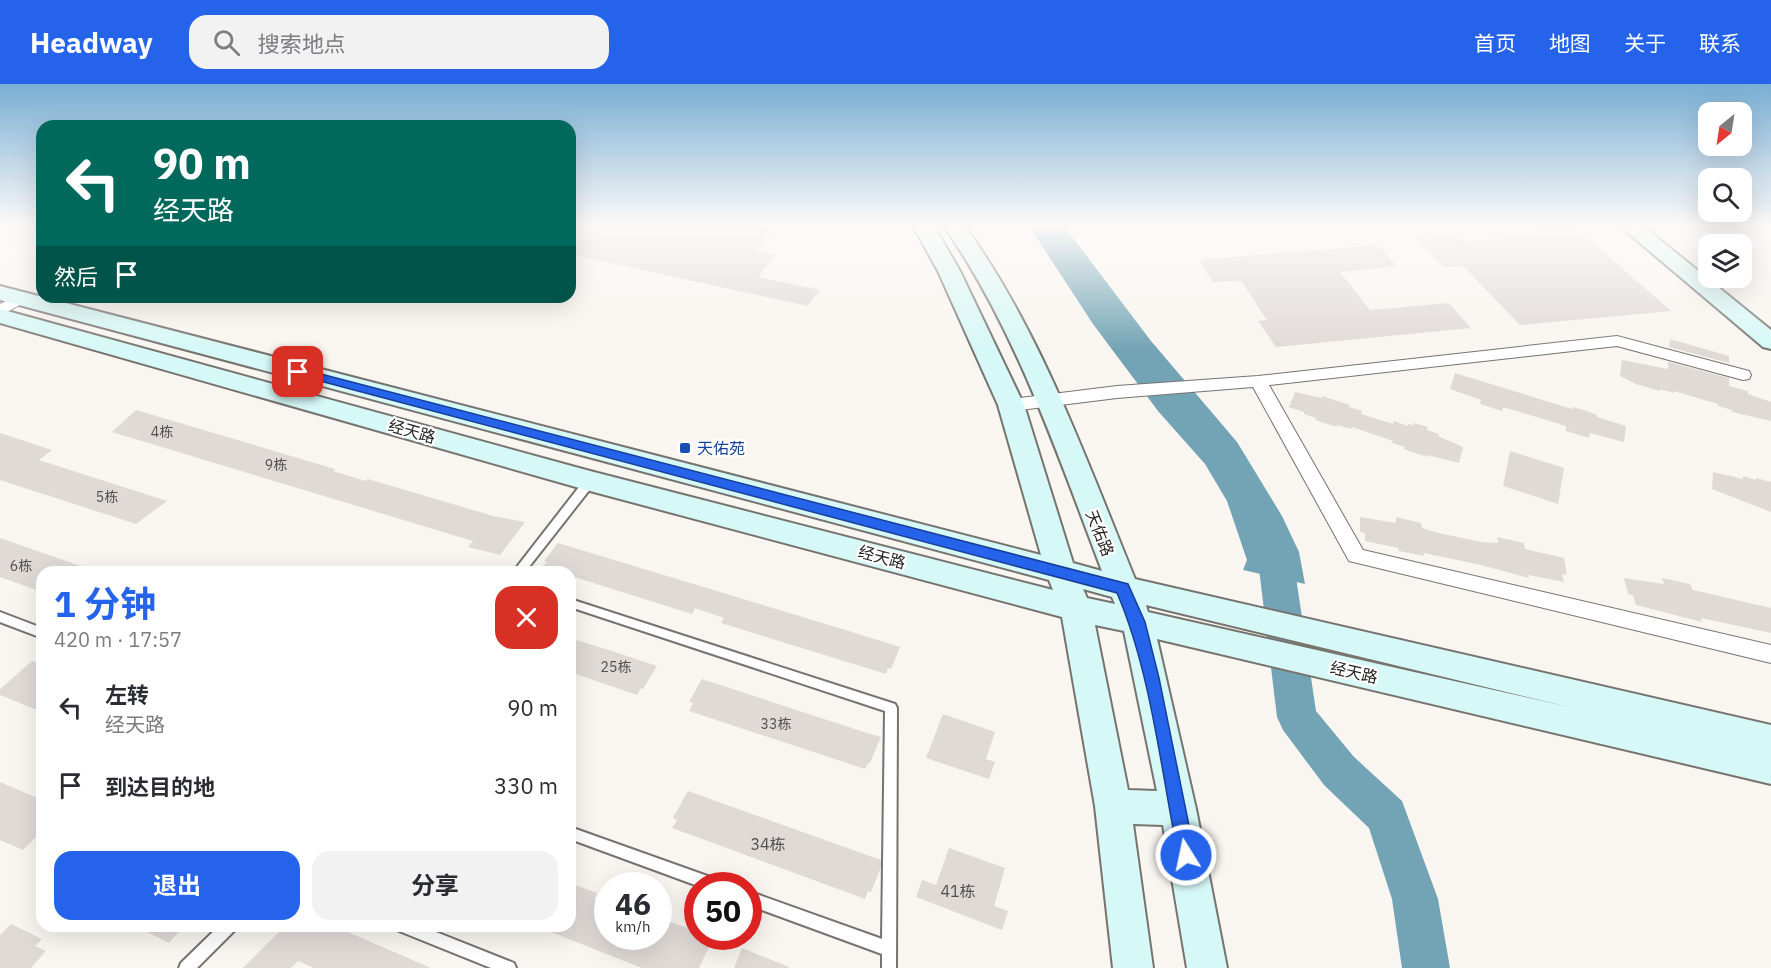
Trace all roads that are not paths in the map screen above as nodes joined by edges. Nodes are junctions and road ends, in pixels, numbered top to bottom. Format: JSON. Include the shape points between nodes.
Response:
{"nodes":[{"id":1,"x":947,"y":267,"type":"edge"},
{"id":2,"x":982,"y":267,"type":"edge"},
{"id":3,"x":1680,"y":267,"type":"edge"},
{"id":4,"x":5,"y":305,"type":"edge"},
{"id":5,"x":1771,"y":342,"type":"edge"},
{"id":6,"x":1743,"y":375,"type":"dead end"},
{"id":7,"x":1258,"y":381,"type":"junction"},
{"id":8,"x":1049,"y":400,"type":"junction"},
{"id":9,"x":1011,"y":405,"type":"junction"},
{"id":10,"x":590,"y":481,"type":"junction"},
{"id":11,"x":523,"y":566,"type":"edge"},
{"id":12,"x":1061,"y":573,"type":"junction"},
{"id":13,"x":1123,"y":588,"type":"junction"},
{"id":14,"x":576,"y":605,"type":"edge"},
{"id":15,"x":1076,"y":608,"type":"junction"},
{"id":16,"x":0,"y":617,"type":"edge"},
{"id":17,"x":1137,"y":622,"type":"junction"},
{"id":18,"x":36,"y":631,"type":"edge"},
{"id":19,"x":1771,"y":654,"type":"edge"},
{"id":20,"x":1766,"y":750,"type":"edge"},
{"id":21,"x":1113,"y":806,"type":"junction"},
{"id":22,"x":1178,"y":810,"type":"junction"},
{"id":23,"x":576,"y":835,"type":"edge"},
{"id":24,"x":684,"y":874,"type":"edge"},
{"id":25,"x":762,"y":903,"type":"edge"},
{"id":26,"x":223,"y":932,"type":"edge"},
{"id":27,"x":419,"y":932,"type":"edge"},
{"id":28,"x":889,"y":949,"type":"junction"},
{"id":29,"x":186,"y":968,"type":"edge"},
{"id":30,"x":509,"y":968,"type":"edge"},
{"id":31,"x":889,"y":968,"type":"edge"},
{"id":32,"x":1133,"y":968,"type":"edge"},
{"id":33,"x":1207,"y":968,"type":"edge"}],
"edges":[{"from":1,"to":9,"type":"main road"},
{"from":2,"to":8,"type":"main road","name":"天佑路"},
{"from":3,"to":5,"type":"main road"},
{"from":4,"to":10,"type":"main road","name":"经天路"},
{"from":4,"to":12,"type":"main road","name":"经天路"},
{"from":6,"to":7,"type":"street","via":[[1617,341]]},
{"from":7,"to":8,"type":"street"},
{"from":7,"to":19,"type":"street","via":[[1356,556]]},
{"from":8,"to":9,"type":"street"},
{"from":8,"to":13,"type":"main road","name":"天佑路"},
{"from":9,"to":12,"type":"main road"},
{"from":10,"to":11,"type":"lane"},
{"from":10,"to":15,"type":"main road","name":"经天路"},
{"from":12,"to":13,"type":"main road","name":"经天路"},
{"from":12,"to":15,"type":"main road"},
{"from":13,"to":17,"type":"main road","name":"天佑路"},
{"from":13,"to":20,"type":"main road","name":"经天路"},
{"from":14,"to":28,"type":"lane","via":[[891,708]]},
{"from":15,"to":17,"type":"main road","name":"经天路"},
{"from":15,"to":21,"type":"main road"},
{"from":16,"to":18,"type":"lane"},
{"from":17,"to":20,"type":"main road","name":"经天路"},
{"from":17,"to":22,"type":"main road","name":"天佑路"},
{"from":21,"to":22,"type":"main road"},
{"from":21,"to":32,"type":"main road"},
{"from":22,"to":33,"type":"main road","name":"天佑路"},
{"from":23,"to":24,"type":"lane"},
{"from":25,"to":28,"type":"lane"},
{"from":26,"to":29,"type":"lane"},
{"from":27,"to":30,"type":"lane"},
{"from":28,"to":31,"type":"lane"}]}
